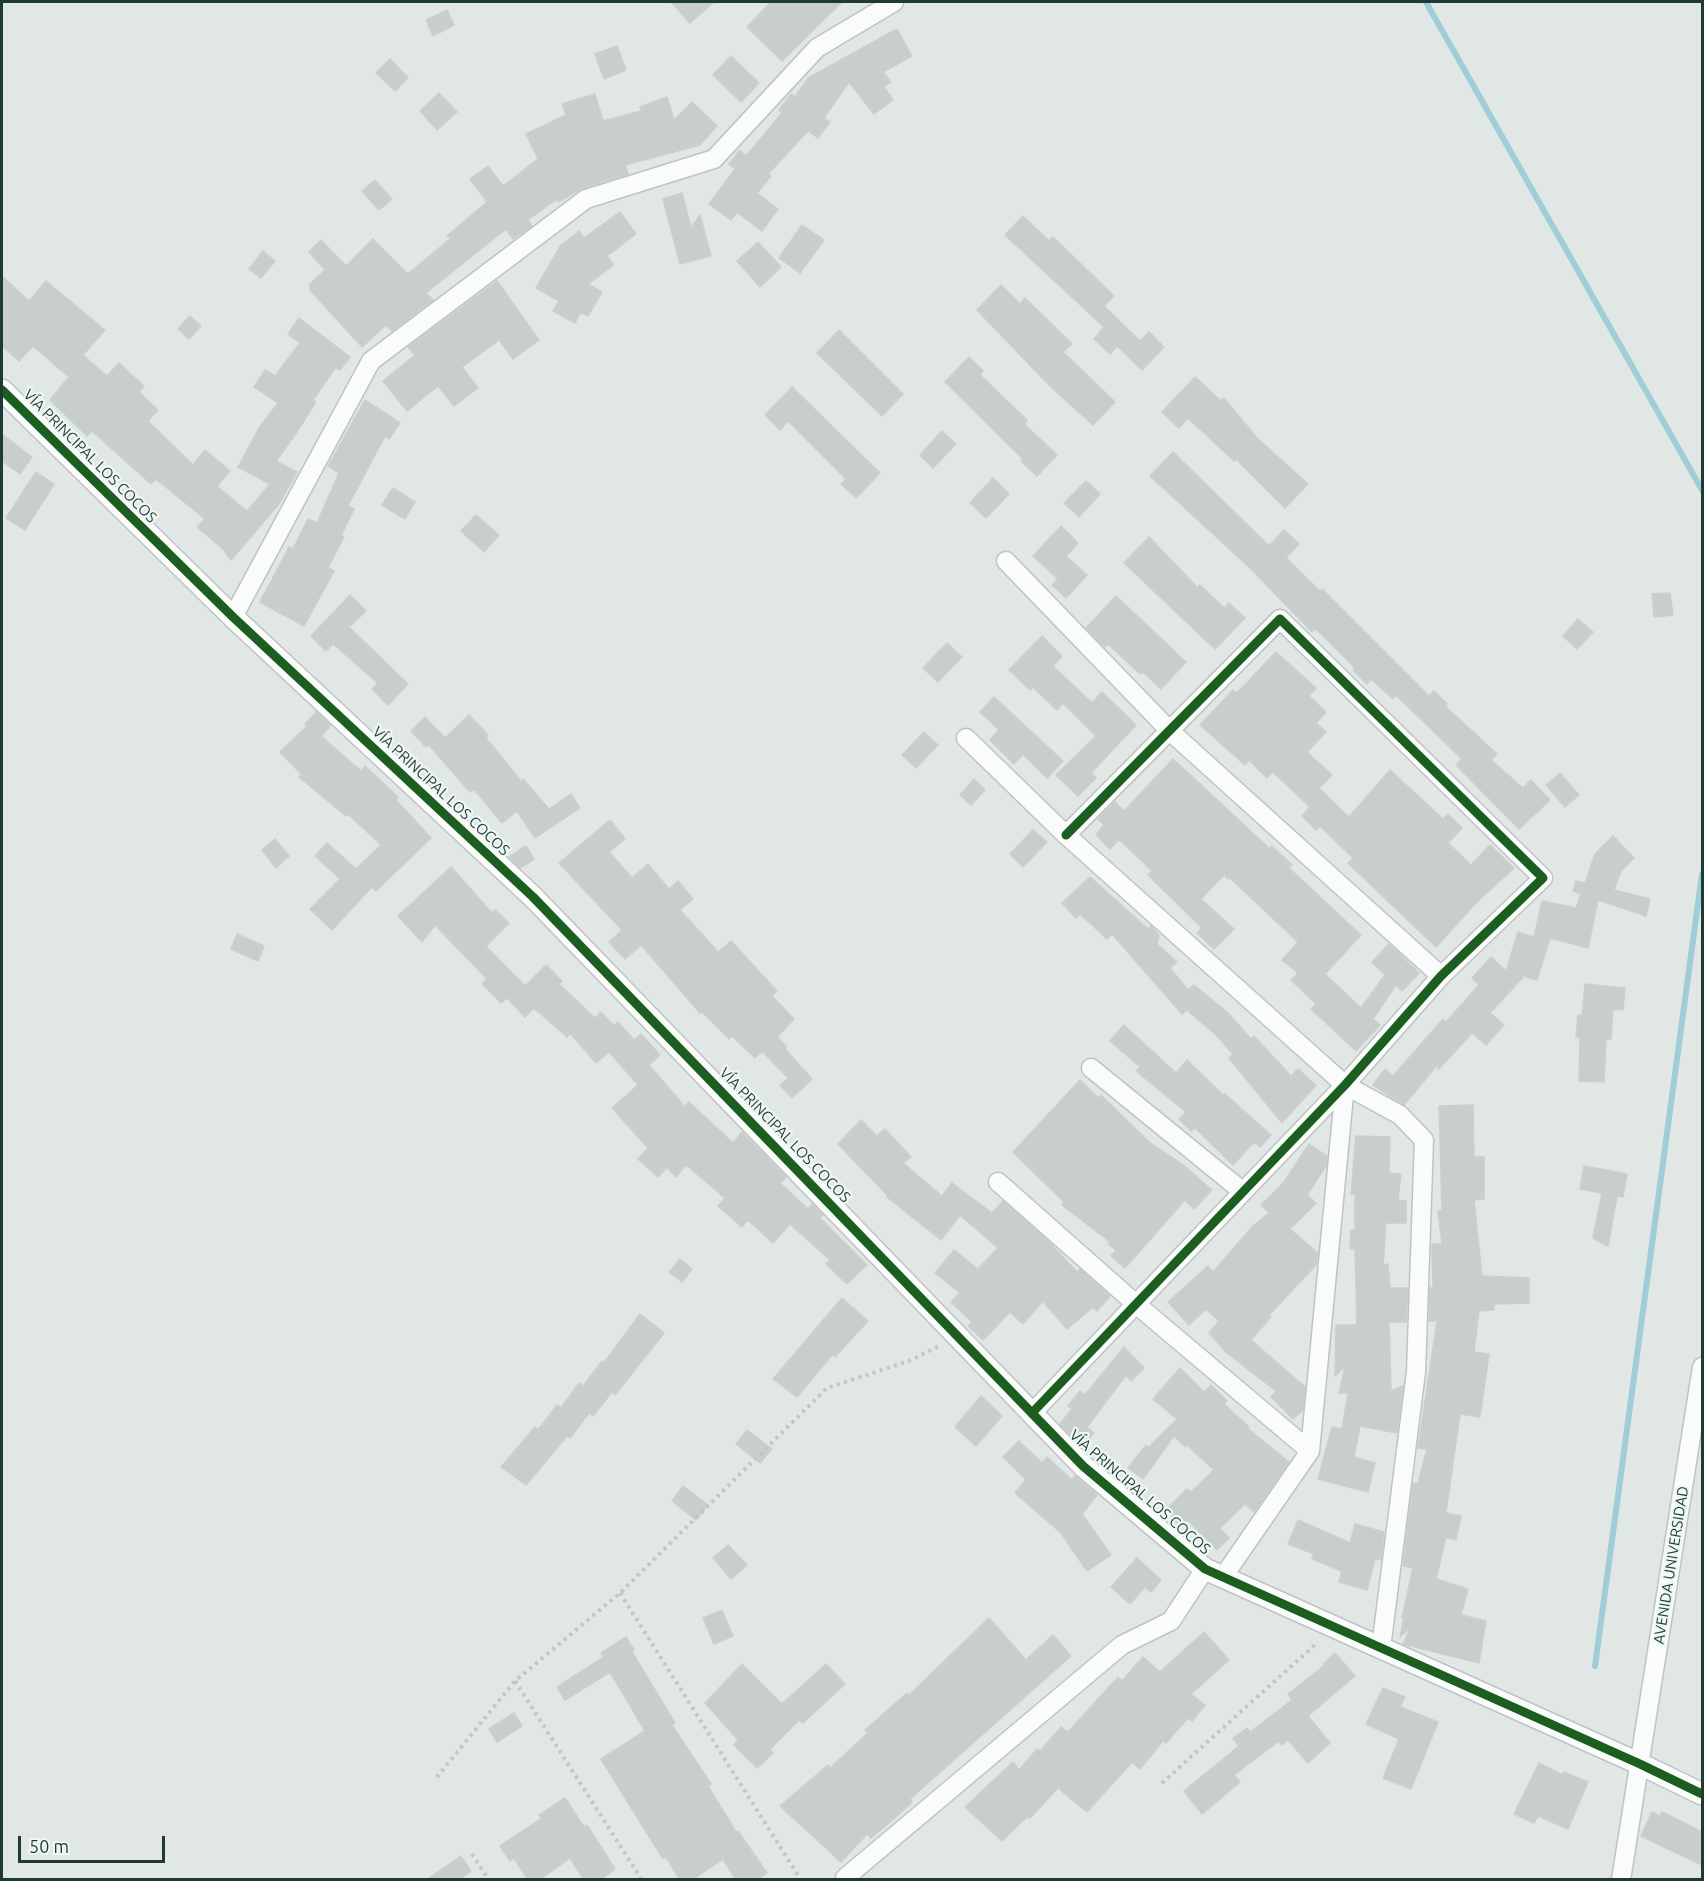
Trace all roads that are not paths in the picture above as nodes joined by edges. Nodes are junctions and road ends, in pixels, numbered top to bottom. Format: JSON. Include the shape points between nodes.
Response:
{"nodes":[{"id":1,"x":894,"y":2,"type":"edge"},
{"id":2,"x":2,"y":390,"type":"edge"},
{"id":3,"x":1006,"y":561,"type":"dead end"},
{"id":4,"x":233,"y":617,"type":"junction"},
{"id":5,"x":1171,"y":732,"type":"junction"},
{"id":6,"x":966,"y":738,"type":"dead end"},
{"id":7,"x":1066,"y":835,"type":"junction"},
{"id":8,"x":1441,"y":976,"type":"junction"},
{"id":9,"x":1091,"y":1068,"type":"dead end"},
{"id":10,"x":1345,"y":1085,"type":"junction"},
{"id":11,"x":998,"y":1182,"type":"dead end"},
{"id":12,"x":1242,"y":1191,"type":"junction"},
{"id":13,"x":1137,"y":1305,"type":"junction"},
{"id":14,"x":1702,"y":1367,"type":"edge"},
{"id":15,"x":1032,"y":1413,"type":"junction"},
{"id":16,"x":1310,"y":1451,"type":"junction"},
{"id":17,"x":1214,"y":1573,"type":"junction"},
{"id":18,"x":1381,"y":1648,"type":"junction"},
{"id":19,"x":1640,"y":1764,"type":"junction"},
{"id":20,"x":1702,"y":1794,"type":"edge"},
{"id":21,"x":845,"y":1878,"type":"edge"},
{"id":22,"x":1621,"y":1880,"type":"edge"}],
"edges":[{"from":1,"to":4,"type":"street","via":[[817,48],[714,159],[586,199],[371,361]]},
{"from":2,"to":4,"type":"street","name":"VÍA PRINCIPAL LOS COCOS"},
{"from":3,"to":5,"type":"street"},
{"from":4,"to":15,"type":"street","name":"VÍA PRINCIPAL LOS COCOS","via":[[533,897]]},
{"from":5,"to":7,"type":"street"},
{"from":5,"to":8,"type":"street"},
{"from":5,"to":8,"type":"street","via":[[1280,619],[1543,878]]},
{"from":6,"to":7,"type":"street"},
{"from":7,"to":10,"type":"street"},
{"from":8,"to":10,"type":"street"},
{"from":9,"to":12,"type":"street"},
{"from":10,"to":12,"type":"street"},
{"from":10,"to":16,"type":"street"},
{"from":10,"to":18,"type":"street","via":[[1400,1114],[1424,1140],[1416,1372]]},
{"from":11,"to":13,"type":"street"},
{"from":12,"to":13,"type":"street"},
{"from":13,"to":15,"type":"street"},
{"from":13,"to":16,"type":"street"},
{"from":14,"to":19,"type":"street","name":"AVENIDA UNIVERSIDAD"},
{"from":15,"to":17,"type":"street","name":"VÍA PRINCIPAL LOS COCOS","via":[[1083,1466]]},
{"from":16,"to":17,"type":"street"},
{"from":17,"to":18,"type":"street","name":"VÍA PRINCIPAL LOS COCOS"},
{"from":17,"to":21,"type":"street","via":[[1171,1621],[1122,1645]]},
{"from":18,"to":19,"type":"street","name":"VÍA PRINCIPAL LOS COCOS"},
{"from":19,"to":20,"type":"street","name":"VÍA PRINCIPAL LOS COCOS"},
{"from":19,"to":22,"type":"street","name":"AVENIDA UNIVERSIDAD"}]}
